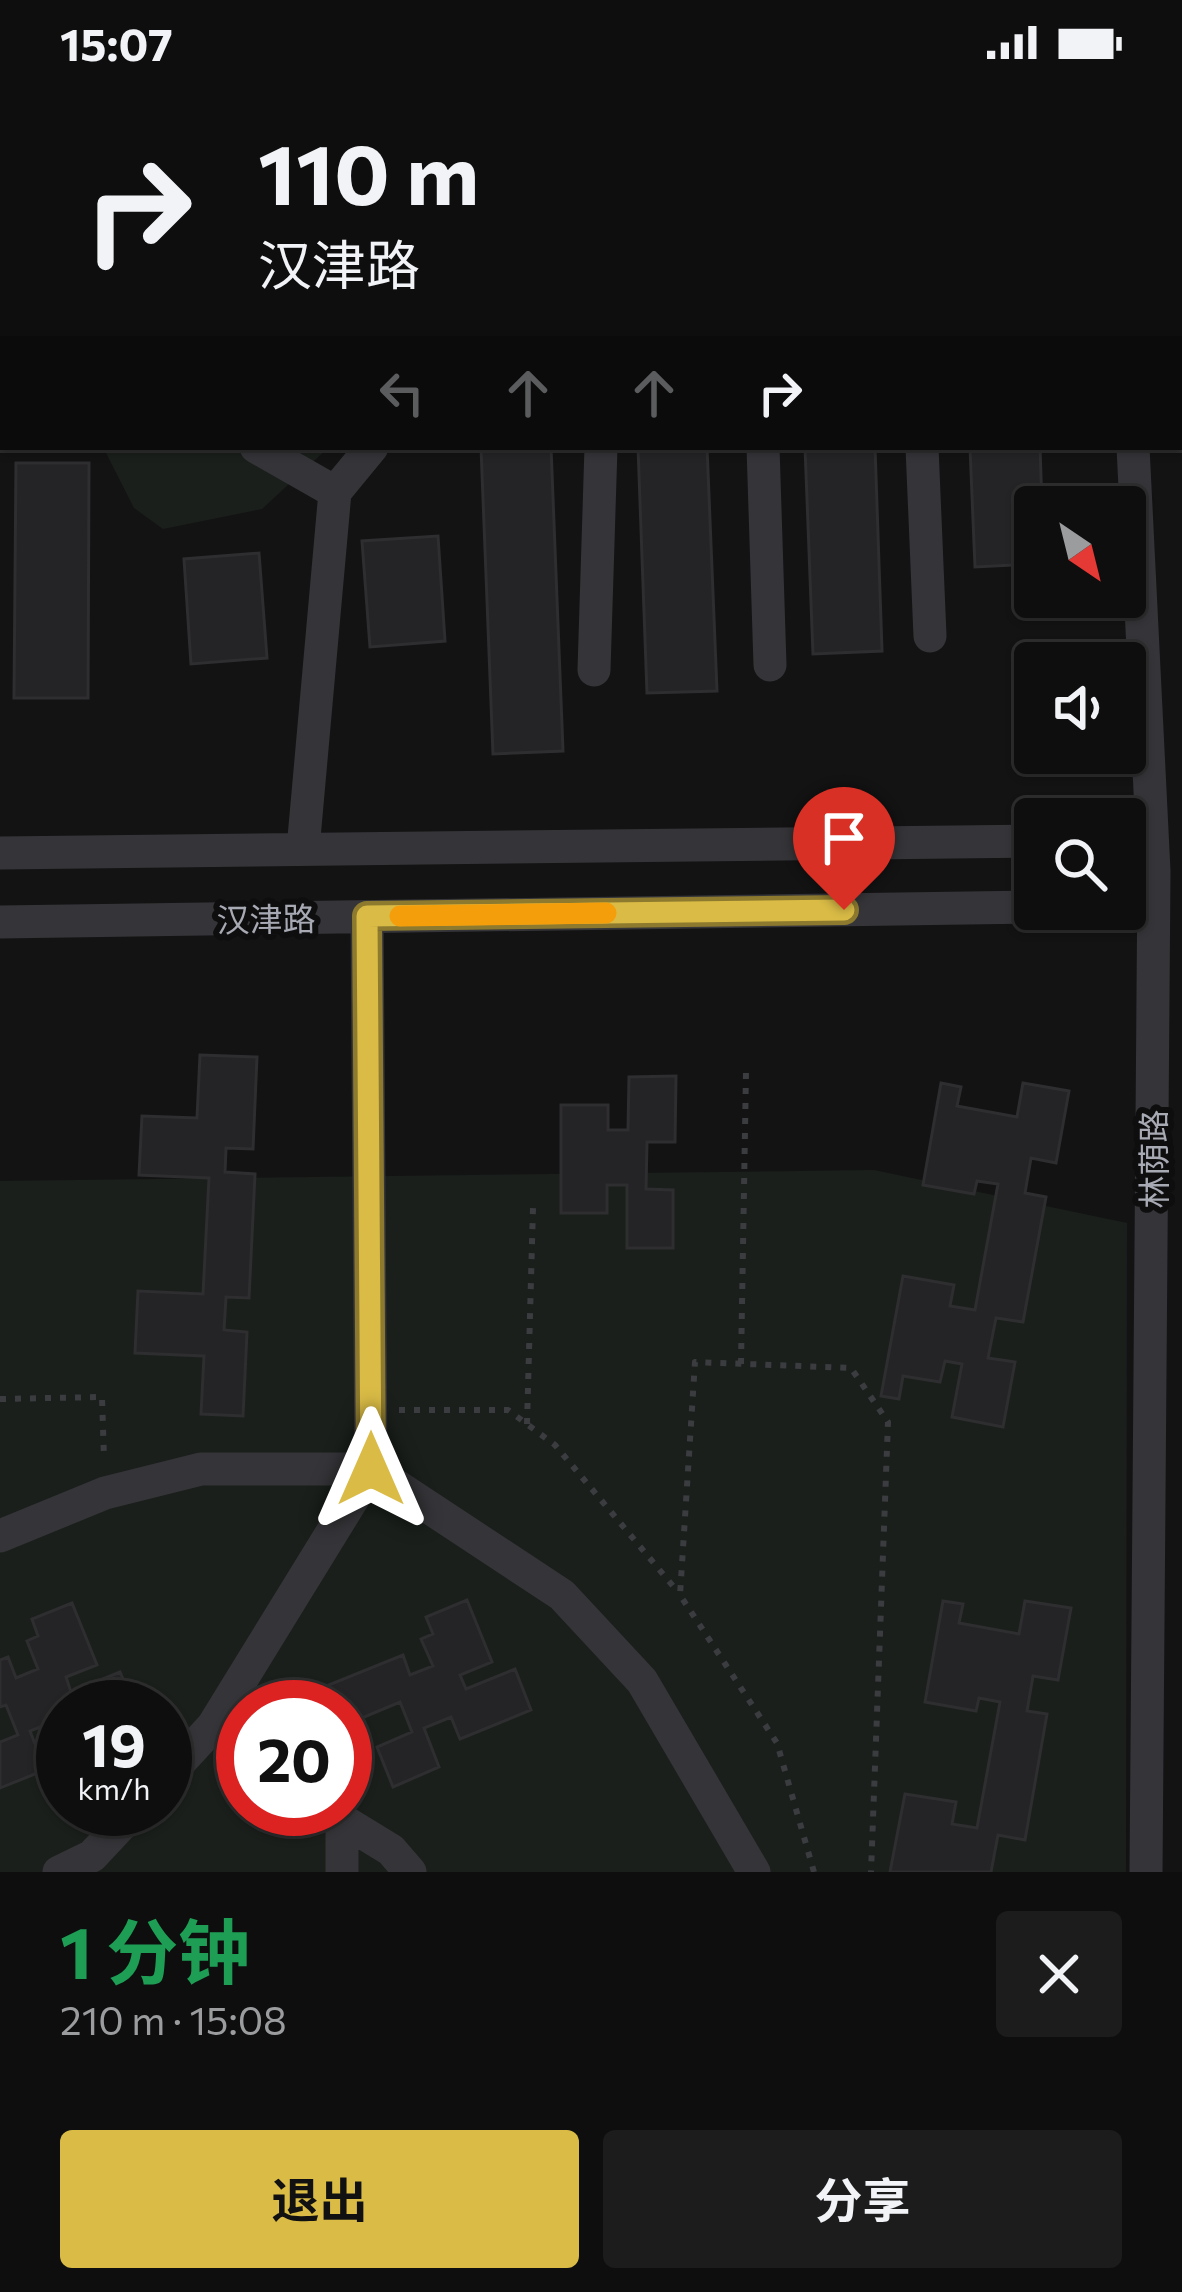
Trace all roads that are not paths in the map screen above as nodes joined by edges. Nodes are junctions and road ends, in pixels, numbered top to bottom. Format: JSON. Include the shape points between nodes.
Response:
{"nodes":[{"id":1,"x":261,"y":450,"type":"edge"},
{"id":2,"x":370,"y":450,"type":"edge"},
{"id":3,"x":602,"y":450,"type":"edge"},
{"id":4,"x":763,"y":450,"type":"edge"},
{"id":5,"x":922,"y":450,"type":"edge"},
{"id":6,"x":1133,"y":450,"type":"edge"},
{"id":7,"x":335,"y":492,"type":"junction"},
{"id":8,"x":930,"y":636,"type":"dead end"},
{"id":9,"x":770,"y":665,"type":"dead end"},
{"id":10,"x":594,"y":670,"type":"dead end"},
{"id":11,"x":1138,"y":798,"type":"edge"},
{"id":12,"x":1014,"y":841,"type":"edge"},
{"id":13,"x":303,"y":849,"type":"junction"},
{"id":14,"x":0,"y":853,"type":"edge"},
{"id":15,"x":1014,"y":907,"type":"edge"},
{"id":16,"x":367,"y":916,"type":"junction"},
{"id":17,"x":0,"y":922,"type":"edge"},
{"id":18,"x":1139,"y":930,"type":"edge"},
{"id":19,"x":371,"y":1469,"type":"junction"},
{"id":20,"x":0,"y":1536,"type":"edge"},
{"id":21,"x":213,"y":1726,"type":"junction"},
{"id":22,"x":216,"y":1728,"type":"edge"},
{"id":23,"x":192,"y":1749,"type":"edge"},
{"id":24,"x":111,"y":1836,"type":"edge"},
{"id":25,"x":336,"y":1836,"type":"edge"},
{"id":26,"x":368,"y":1836,"type":"edge"},
{"id":27,"x":59,"y":1872,"type":"edge"},
{"id":28,"x":342,"y":1872,"type":"edge"},
{"id":29,"x":410,"y":1872,"type":"edge"},
{"id":30,"x":754,"y":1872,"type":"edge"},
{"id":31,"x":1146,"y":1872,"type":"edge"}],
"edges":[{"from":1,"to":7,"type":"street"},
{"from":2,"to":7,"type":"street"},
{"from":3,"to":10,"type":"street"},
{"from":4,"to":9,"type":"street"},
{"from":5,"to":8,"type":"street"},
{"from":6,"to":11,"type":"street","name":"林荫路"},
{"from":7,"to":13,"type":"street"},
{"from":12,"to":13,"type":"street","name":"汉津路"},
{"from":13,"to":14,"type":"street","name":"汉津路"},
{"from":15,"to":16,"type":"street","name":"汉津路"},
{"from":16,"to":17,"type":"street","name":"汉津路"},
{"from":16,"to":19,"type":"street"},
{"from":18,"to":31,"type":"street","name":"林荫路"},
{"from":19,"to":20,"type":"street","via":[[201,1469],[105,1493]]},
{"from":19,"to":21,"type":"street"},
{"from":19,"to":30,"type":"street","via":[[562,1595],[642,1681]]},
{"from":21,"to":22,"type":"street"},
{"from":21,"to":23,"type":"street"},
{"from":24,"to":27,"type":"street"},
{"from":25,"to":28,"type":"street"},
{"from":26,"to":29,"type":"street"}]}
